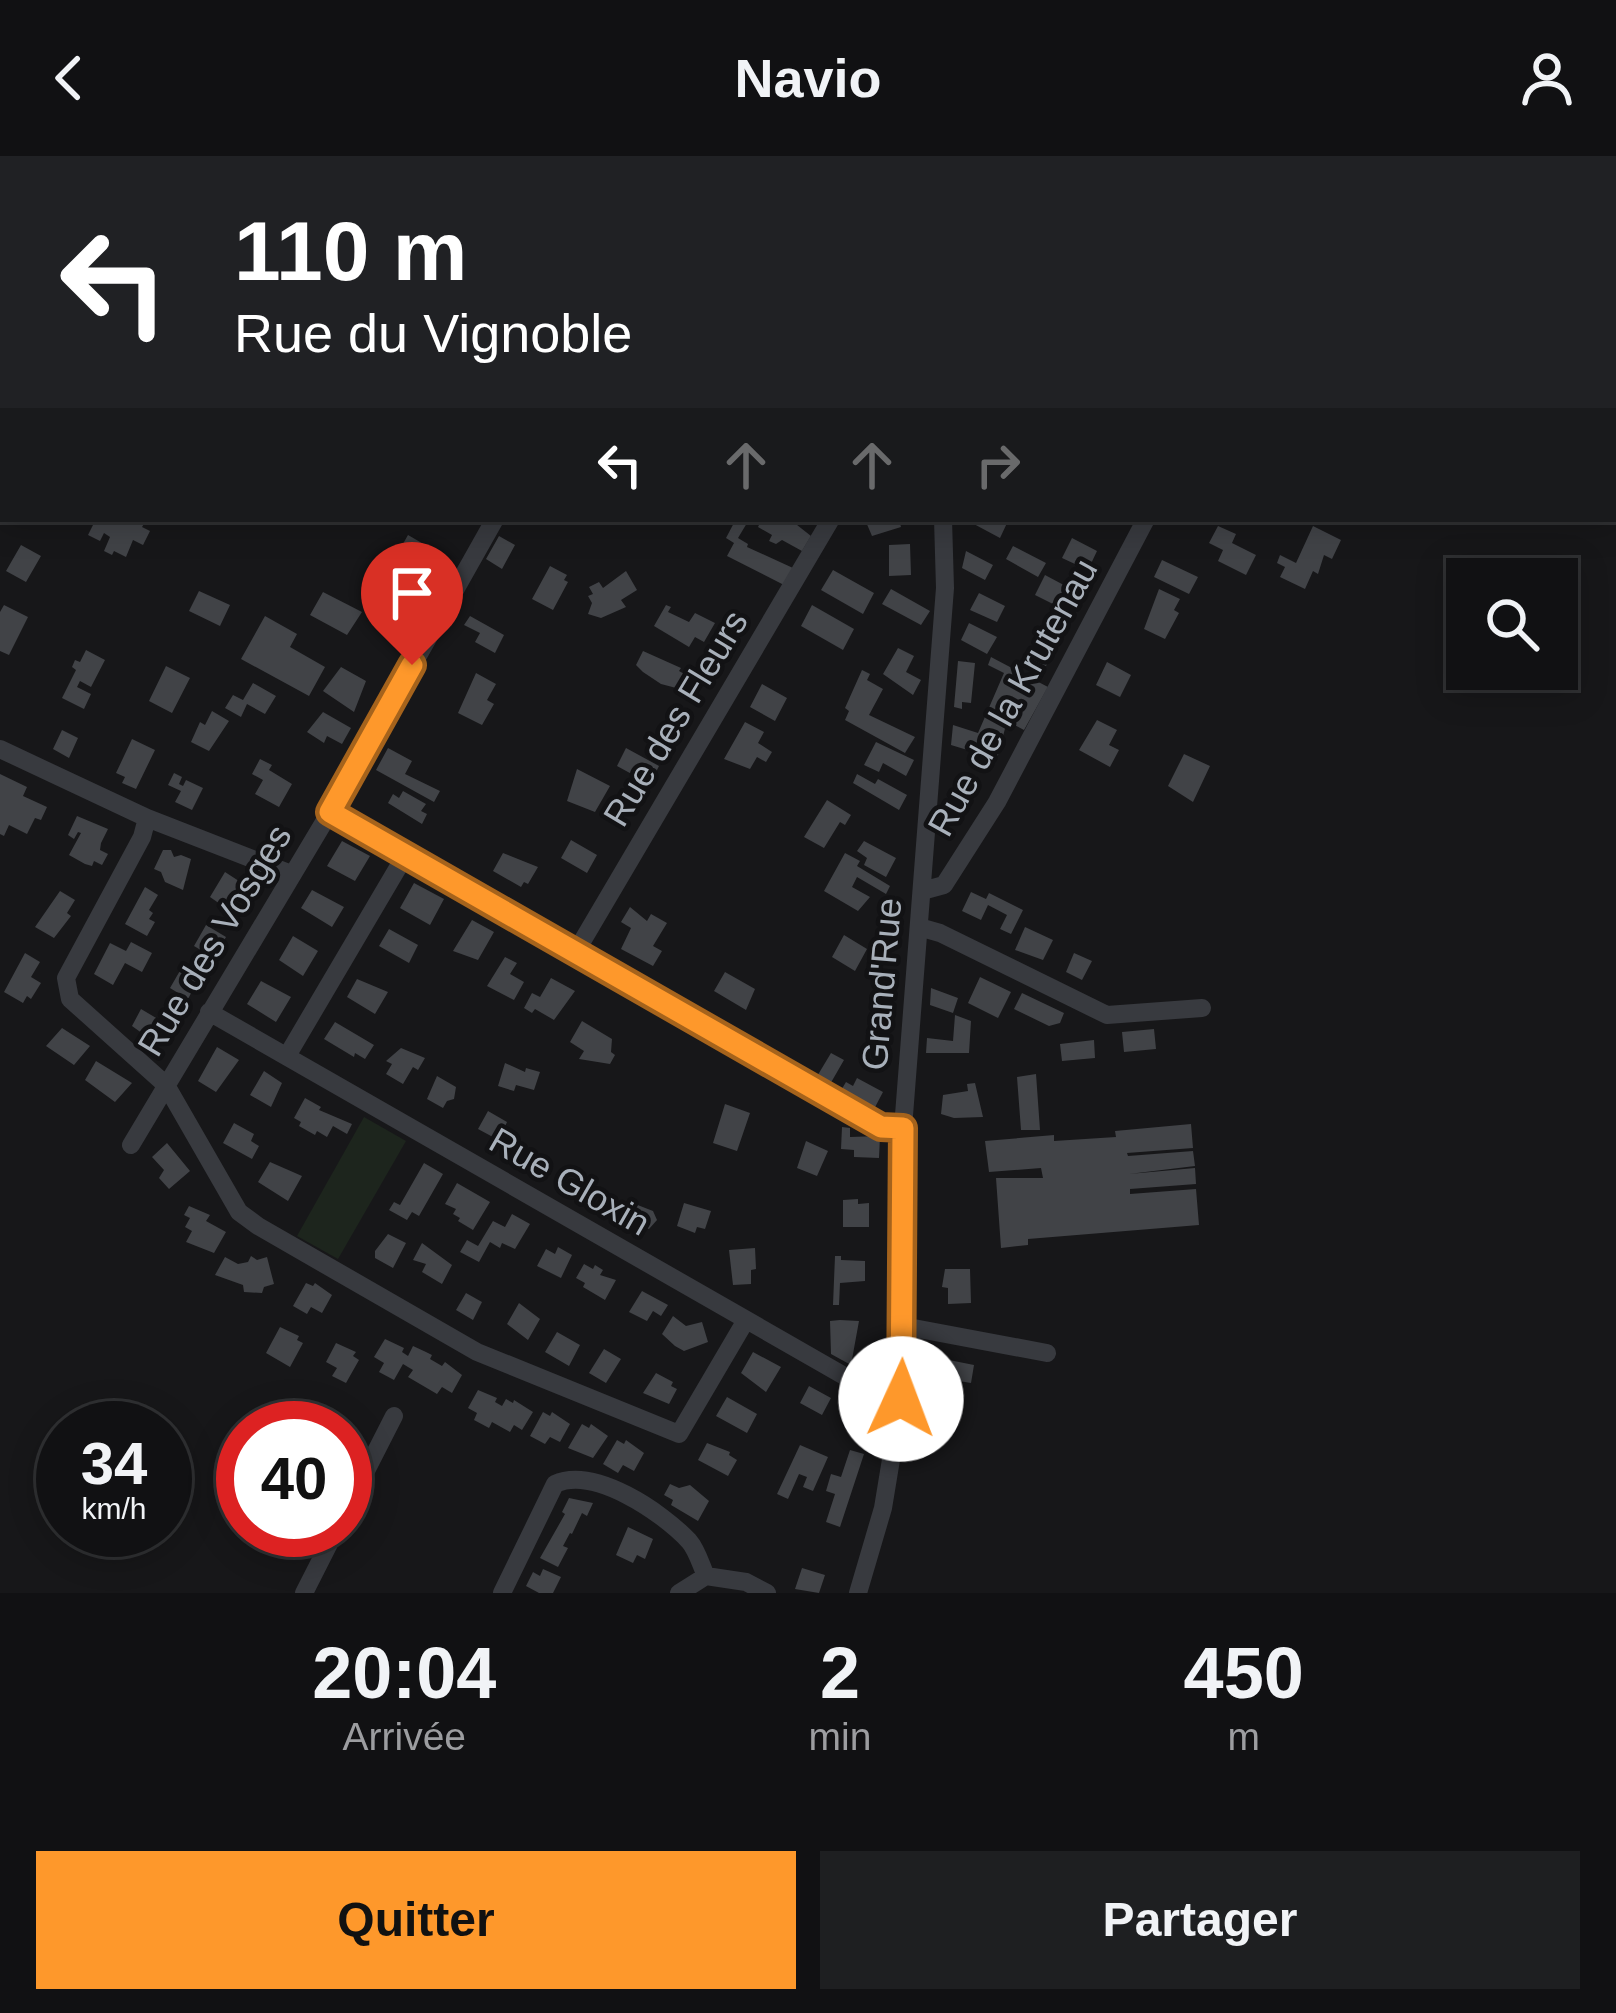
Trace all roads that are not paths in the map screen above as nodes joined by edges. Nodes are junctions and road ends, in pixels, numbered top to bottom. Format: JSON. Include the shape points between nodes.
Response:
{"nodes":[{"id":1,"x":493,"y":522,"type":"edge"},
{"id":2,"x":829,"y":522,"type":"edge"},
{"id":3,"x":943,"y":522,"type":"edge"},
{"id":4,"x":1144,"y":522,"type":"edge"},
{"id":5,"x":0,"y":748,"type":"edge"},
{"id":6,"x":330,"y":812,"type":"junction"},
{"id":7,"x":147,"y":818,"type":"junction"},
{"id":8,"x":406,"y":854,"type":"junction"},
{"id":9,"x":292,"y":874,"type":"junction"},
{"id":10,"x":922,"y":891,"type":"junction"},
{"id":11,"x":919,"y":927,"type":"junction"},
{"id":12,"x":577,"y":950,"type":"junction"},
{"id":13,"x":1202,"y":1008,"type":"dead end"},
{"id":14,"x":209,"y":1012,"type":"junction"},
{"id":15,"x":286,"y":1056,"type":"junction"},
{"id":16,"x":166,"y":1085,"type":"junction"},
{"id":17,"x":903,"y":1128,"type":"junction"},
{"id":18,"x":131,"y":1144,"type":"dead end"},
{"id":19,"x":746,"y":1320,"type":"junction"},
{"id":20,"x":903,"y":1326,"type":"junction"},
{"id":21,"x":1047,"y":1353,"type":"dead end"},
{"id":22,"x":901,"y":1399,"type":"junction"},
{"id":23,"x":394,"y":1416,"type":"dead end"},
{"id":24,"x":372,"y":1459,"type":"edge"},
{"id":25,"x":322,"y":1557,"type":"edge"},
{"id":26,"x":706,"y":1576,"type":"junction"},
{"id":27,"x":304,"y":1593,"type":"edge"},
{"id":28,"x":502,"y":1593,"type":"edge"},
{"id":29,"x":679,"y":1593,"type":"edge"},
{"id":30,"x":767,"y":1593,"type":"edge"},
{"id":31,"x":858,"y":1593,"type":"edge"}],
"edges":[{"from":1,"to":6,"type":"street","name":"Rue des Vosges"},
{"from":2,"to":12,"type":"street","name":"Rue des Fleurs"},
{"from":3,"to":10,"type":"street","name":"Grand'Rue"},
{"from":4,"to":10,"type":"street","name":"Rue de la Krutenau","via":[[997,802],[944,885]]},
{"from":5,"to":7,"type":"street"},
{"from":6,"to":8,"type":"street"},
{"from":6,"to":9,"type":"street","name":"Rue des Vosges"},
{"from":7,"to":9,"type":"street"},
{"from":7,"to":16,"type":"street","via":[[66,978],[70,999]]},
{"from":8,"to":12,"type":"street"},
{"from":8,"to":15,"type":"street"},
{"from":9,"to":14,"type":"street","name":"Rue des Vosges"},
{"from":10,"to":11,"type":"street","name":"Grand'Rue"},
{"from":11,"to":13,"type":"street","via":[[1107,1015]]},
{"from":11,"to":17,"type":"street","name":"Grand'Rue"},
{"from":12,"to":17,"type":"street","via":[[881,1127]]},
{"from":14,"to":15,"type":"street","name":"Rue Gloxin"},
{"from":14,"to":16,"type":"street","name":"Rue des Vosges"},
{"from":15,"to":19,"type":"street","name":"Rue Gloxin"},
{"from":16,"to":18,"type":"street","name":"Rue des Vosges"},
{"from":16,"to":19,"type":"street","via":[[238,1212],[477,1352],[679,1433]]},
{"from":17,"to":20,"type":"street","name":"Grand'Rue"},
{"from":19,"to":22,"type":"street","name":"Rue Gloxin","via":[[881,1396]]},
{"from":20,"to":21,"type":"street"},
{"from":20,"to":22,"type":"street","name":"Grand'Rue"},
{"from":22,"to":31,"type":"street","name":"Grand'Rue","via":[[883,1508]]},
{"from":23,"to":24,"type":"street"},
{"from":25,"to":27,"type":"street"},
{"from":26,"to":28,"type":"street","via":[[692,1543],[616,1486],[571,1477],[555,1484]]},
{"from":26,"to":29,"type":"street"},
{"from":26,"to":30,"type":"street"}]}
